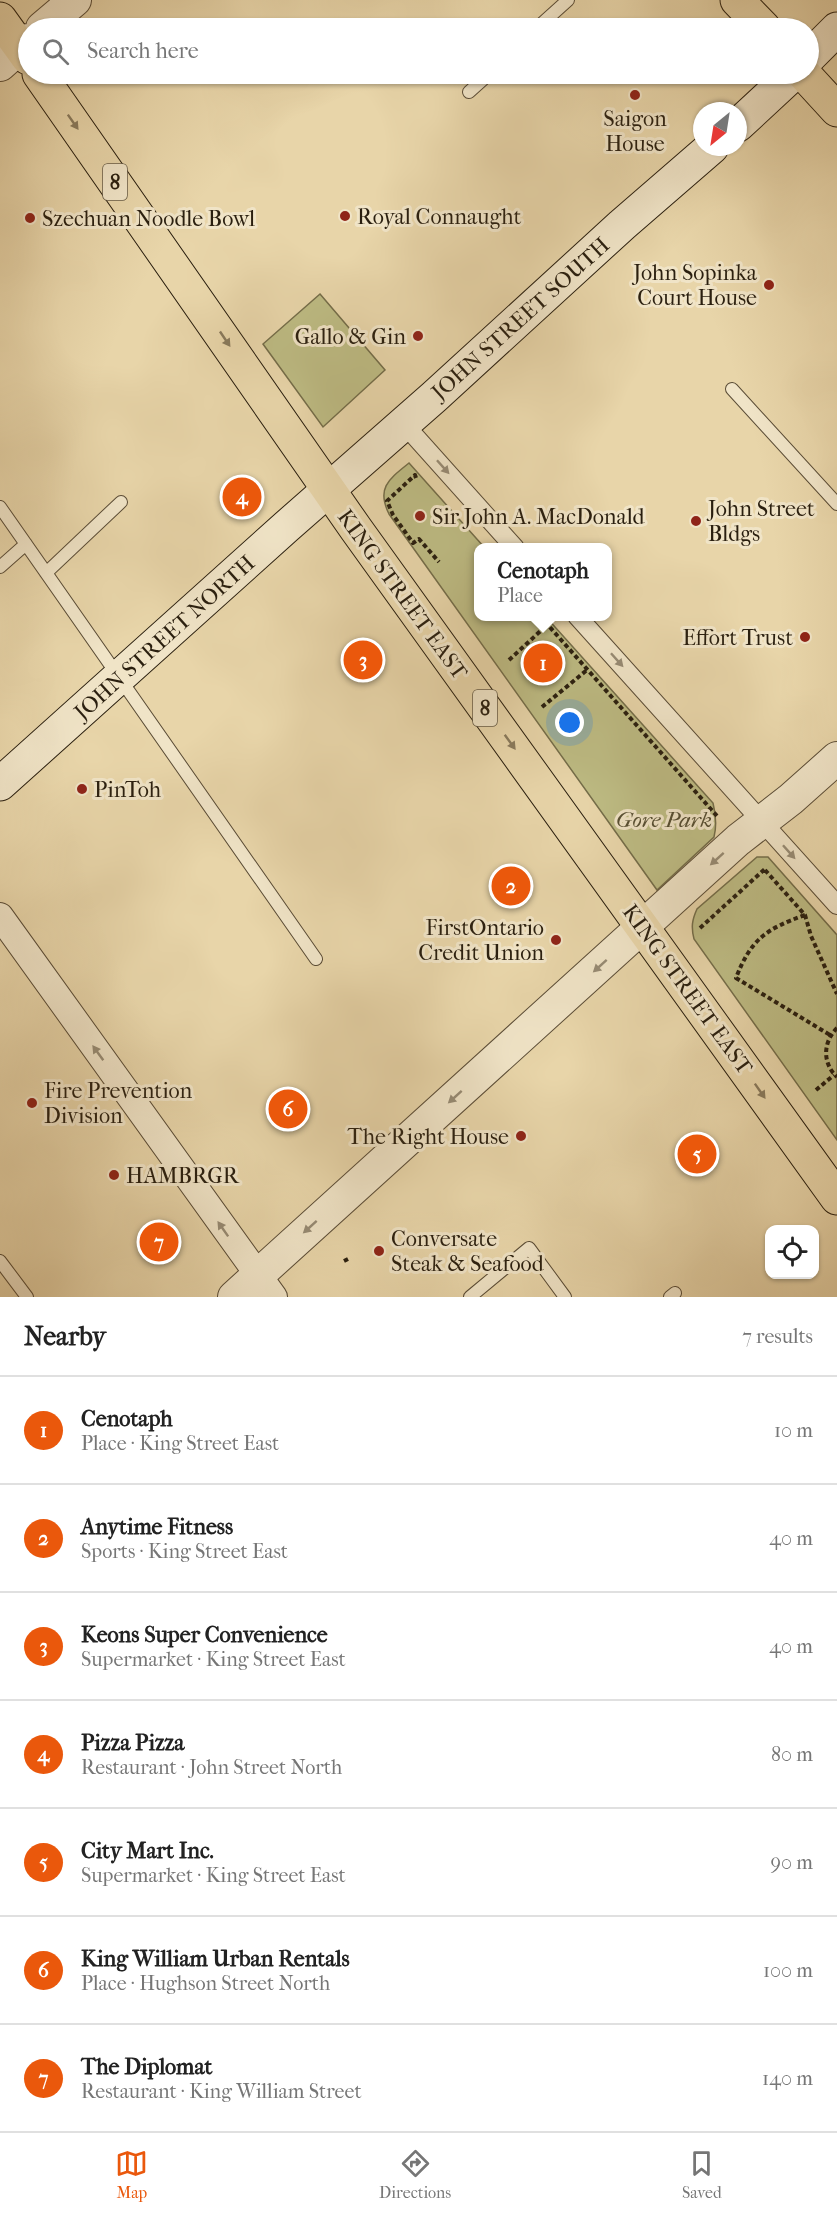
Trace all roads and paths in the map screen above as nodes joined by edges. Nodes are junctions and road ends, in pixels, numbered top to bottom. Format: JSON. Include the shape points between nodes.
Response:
{"nodes":[{"id":1,"x":75,"y":0,"type":"edge"},
{"id":2,"x":568,"y":0,"type":"edge"},
{"id":3,"x":738,"y":0,"type":"edge"},
{"id":4,"x":56,"y":18,"type":"edge"},
{"id":5,"x":548,"y":18,"type":"edge"},
{"id":6,"x":755,"y":18,"type":"edge"},
{"id":7,"x":0,"y":19,"type":"edge"},
{"id":8,"x":837,"y":29,"type":"edge"},
{"id":9,"x":18,"y":41,"type":"edge"},
{"id":10,"x":819,"y":47,"type":"edge"},
{"id":11,"x":46,"y":84,"type":"edge"},
{"id":12,"x":478,"y":84,"type":"edge"},
{"id":13,"x":782,"y":84,"type":"edge"},
{"id":14,"x":813,"y":84,"type":"edge"},
{"id":15,"x":469,"y":92,"type":"dead end"},
{"id":16,"x":837,"y":110,"type":"edge"},
{"id":17,"x":747,"y":117,"type":"edge"},
{"id":18,"x":702,"y":156,"type":"edge"},
{"id":19,"x":732,"y":389,"type":"dead end"},
{"id":20,"x":404,"y":424,"type":"junction"},
{"id":21,"x":415,"y":476,"type":"dead end"},
{"id":22,"x":328,"y":490,"type":"junction"},
{"id":23,"x":121,"y":502,"type":"dead end"},
{"id":24,"x":837,"y":504,"type":"edge"},
{"id":25,"x":0,"y":507,"type":"edge"},
{"id":26,"x":511,"y":543,"type":"edge"},
{"id":27,"x":26,"y":544,"type":"junction"},
{"id":28,"x":439,"y":562,"type":"dead end"},
{"id":29,"x":0,"y":567,"type":"edge"},
{"id":30,"x":46,"y":573,"type":"junction"},
{"id":31,"x":544,"y":621,"type":"edge"},
{"id":32,"x":582,"y":621,"type":"edge"},
{"id":33,"x":547,"y":625,"type":"junction"},
{"id":34,"x":508,"y":660,"type":"dead end"},
{"id":35,"x":587,"y":670,"type":"junction"},
{"id":36,"x":118,"y":678,"type":"junction"},
{"id":37,"x":542,"y":707,"type":"dead end"},
{"id":38,"x":837,"y":758,"type":"edge"},
{"id":39,"x":0,"y":784,"type":"edge"},
{"id":40,"x":718,"y":818,"type":"dead end"},
{"id":41,"x":763,"y":822,"type":"junction"},
{"id":42,"x":837,"y":905,"type":"edge"},
{"id":43,"x":805,"y":915,"type":"junction"},
{"id":44,"x":0,"y":916,"type":"edge"},
{"id":45,"x":643,"y":926,"type":"junction"},
{"id":46,"x":700,"y":928,"type":"dead end"},
{"id":47,"x":316,"y":958,"type":"dead end"},
{"id":48,"x":837,"y":994,"type":"edge"},
{"id":49,"x":837,"y":1028,"type":"edge"},
{"id":50,"x":830,"y":1035,"type":"junction"},
{"id":51,"x":836,"y":1076,"type":"edge"},
{"id":52,"x":816,"y":1090,"type":"dead end"},
{"id":53,"x":837,"y":1198,"type":"edge"},
{"id":54,"x":0,"y":1261,"type":"edge"},
{"id":55,"x":266,"y":1287,"type":"edge"},
{"id":56,"x":27,"y":1297,"type":"edge"},
{"id":57,"x":234,"y":1297,"type":"edge"},
{"id":58,"x":470,"y":1297,"type":"edge"},
{"id":59,"x":565,"y":1297,"type":"edge"}],
"edges":[{"from":1,"to":4,"type":"street"},
{"from":2,"to":5,"type":"lane"},
{"from":3,"to":6,"type":"main road"},
{"from":7,"to":9,"type":"main road"},
{"from":8,"to":10,"type":"main road"},
{"from":11,"to":22,"type":"main road","name":"KING STREET EAST","number":"8","one_way":true},
{"from":12,"to":15,"type":"lane"},
{"from":13,"to":17,"type":"main road"},
{"from":14,"to":16,"type":"main road"},
{"from":18,"to":20,"type":"main road","name":"JOHN STREET SOUTH"},
{"from":19,"to":24,"type":"lane"},
{"from":20,"to":22,"type":"main road","name":"JOHN STREET SOUTH"},
{"from":20,"to":26,"type":"street","one_way":true},
{"from":21,"to":28,"type":"path","via":[[387,501],[413,543],[419,538]]},
{"from":22,"to":36,"type":"main road","name":"JOHN STREET NORTH"},
{"from":22,"to":45,"type":"main road","name":"KING STREET EAST","number":"8","one_way":true},
{"from":23,"to":30,"type":"lane"},
{"from":25,"to":27,"type":"lane"},
{"from":27,"to":29,"type":"lane"},
{"from":27,"to":30,"type":"lane"},
{"from":30,"to":36,"type":"lane"},
{"from":31,"to":33,"type":"path"},
{"from":32,"to":41,"type":"street","one_way":true},
{"from":33,"to":34,"type":"path"},
{"from":33,"to":35,"type":"path"},
{"from":35,"to":37,"type":"path"},
{"from":35,"to":40,"type":"path"},
{"from":36,"to":39,"type":"main road","name":"JOHN STREET NORTH"},
{"from":36,"to":47,"type":"lane"},
{"from":38,"to":41,"type":"street"},
{"from":41,"to":42,"type":"street","one_way":true},
{"from":41,"to":45,"type":"street","one_way":true},
{"from":43,"to":46,"type":"path","via":[[765,870]]},
{"from":43,"to":48,"type":"path"},
{"from":43,"to":50,"type":"path","via":[[763,935],[742,961],[736,978]]},
{"from":55,"to":44,"type":"street","one_way":true},
{"from":45,"to":53,"type":"main road","name":"KING STREET EAST","number":"8","one_way":true},
{"from":45,"to":55,"type":"street","one_way":true},
{"from":49,"to":50,"type":"path"},
{"from":50,"to":51,"type":"path","via":[[826,1060]]},
{"from":51,"to":52,"type":"path"},
{"from":54,"to":56,"type":"lane"},
{"from":55,"to":57,"type":"street"},
{"from":58,"to":59,"type":"lane","via":[[529,1248]]}]}
